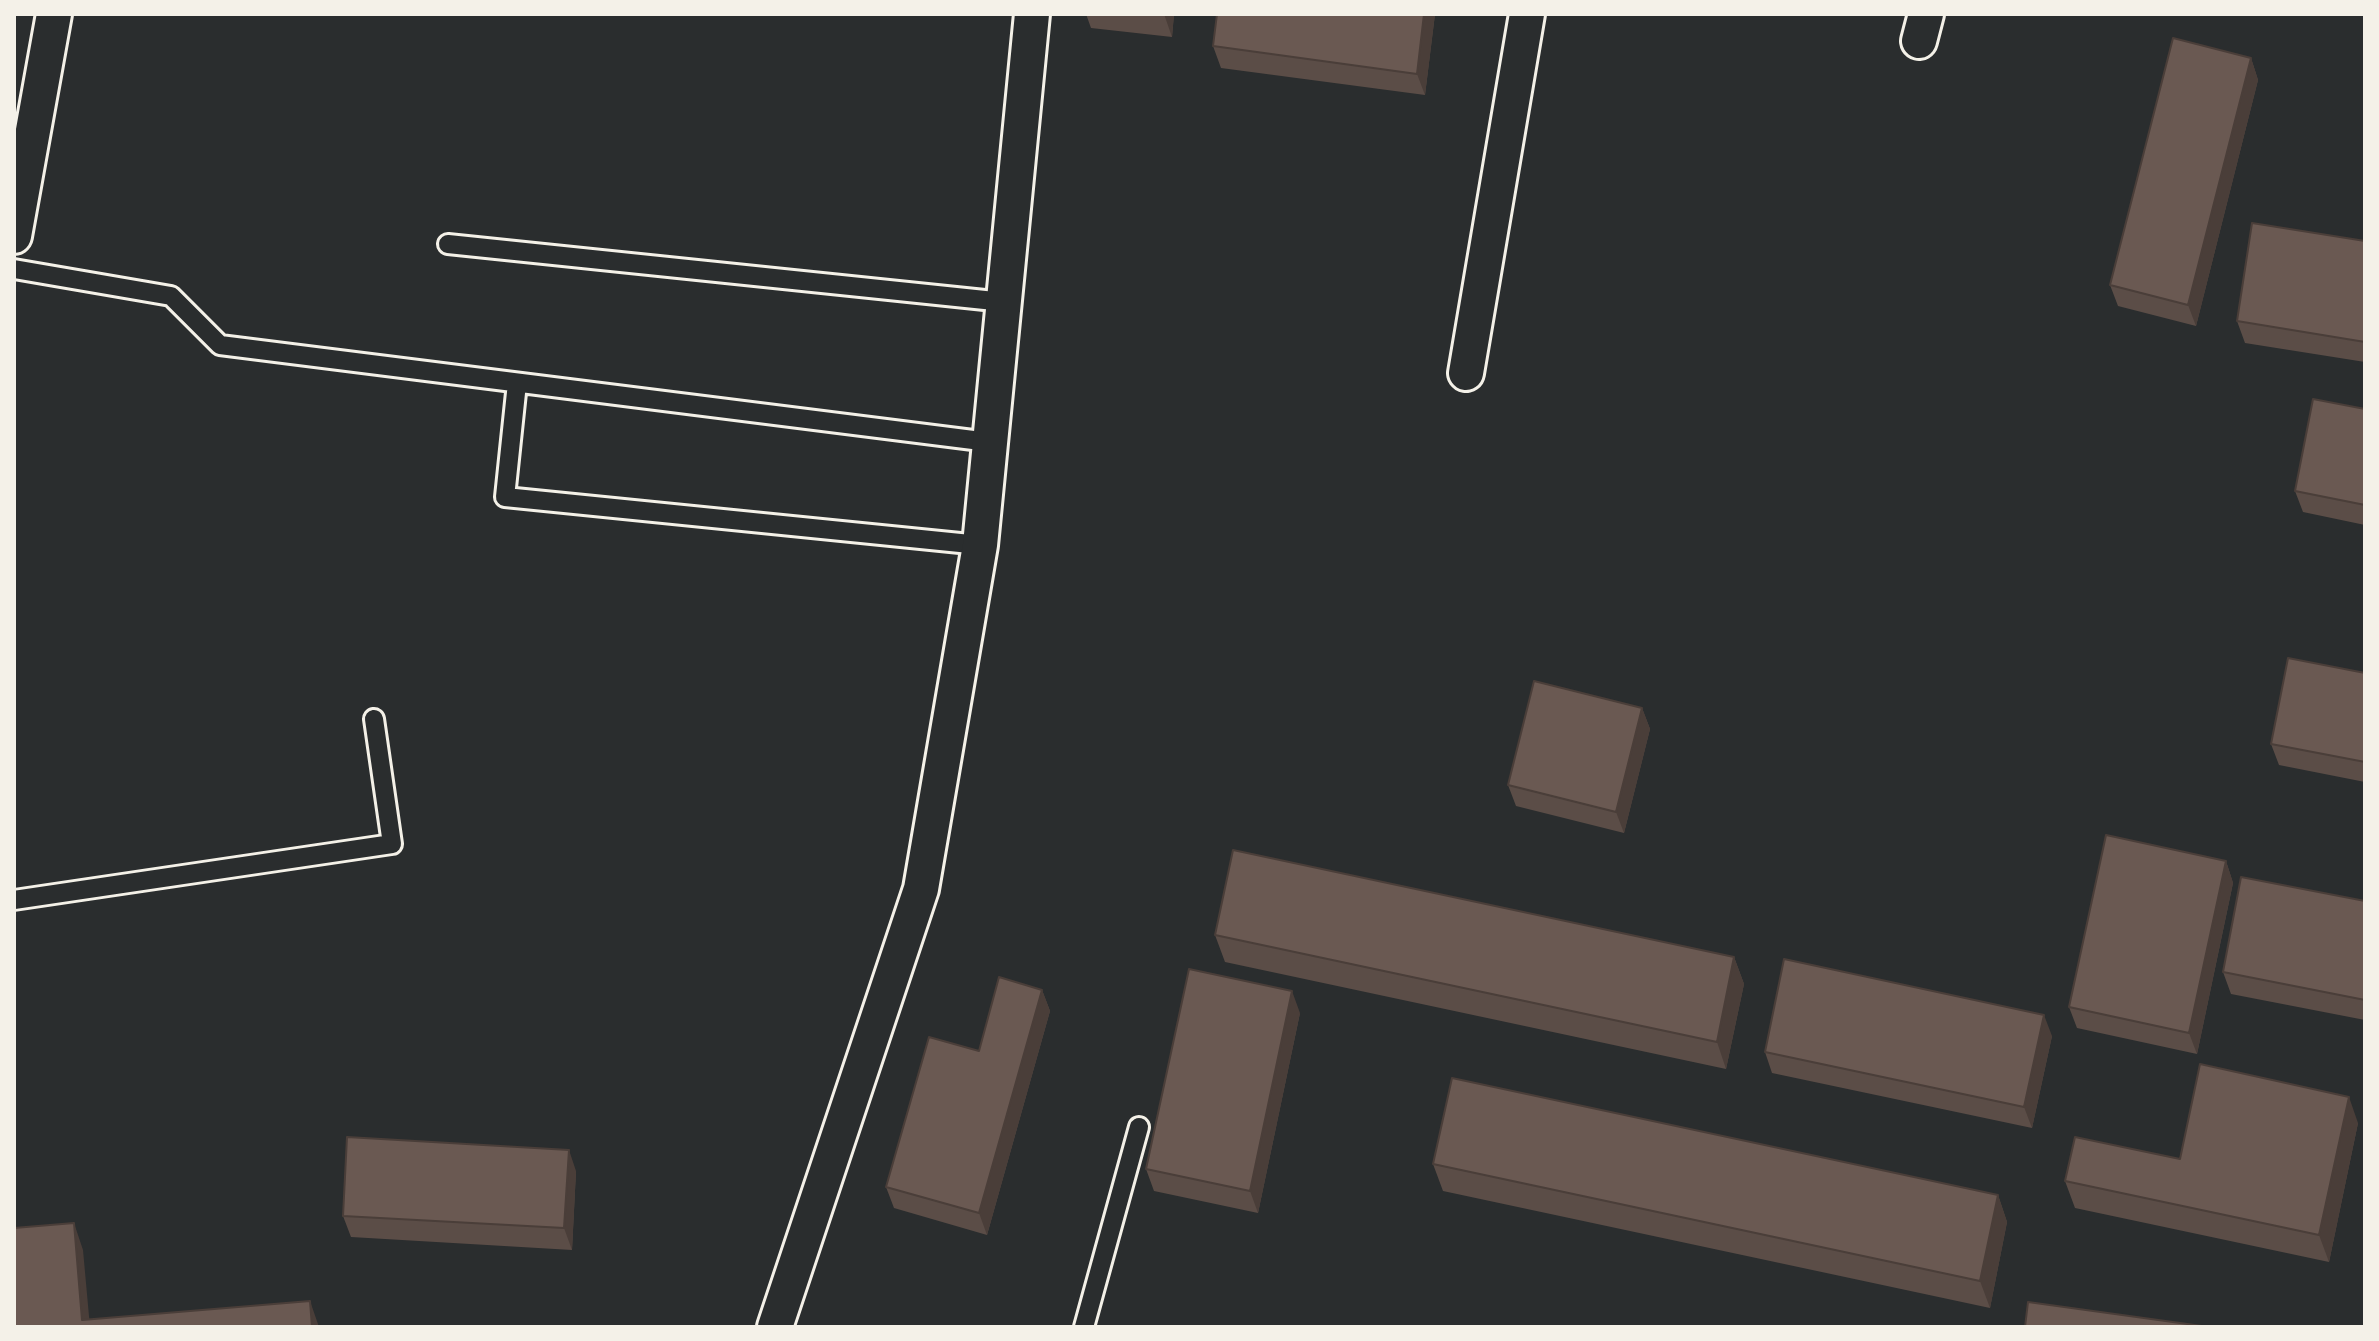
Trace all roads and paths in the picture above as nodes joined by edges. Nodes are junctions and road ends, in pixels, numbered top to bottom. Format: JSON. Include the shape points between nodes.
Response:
{"nodes":[{"id":1,"x":54,"y":14,"type":"edge"},
{"id":2,"x":1032,"y":14,"type":"edge"},
{"id":3,"x":1527,"y":14,"type":"edge"},
{"id":4,"x":14,"y":236,"type":"edge"},
{"id":5,"x":448,"y":244,"type":"dead end"},
{"id":6,"x":14,"y":269,"type":"edge"},
{"id":7,"x":1004,"y":302,"type":"junction"},
{"id":8,"x":1466,"y":373,"type":"dead end"},
{"id":9,"x":517,"y":383,"type":"junction"},
{"id":10,"x":989,"y":442,"type":"junction"},
{"id":11,"x":980,"y":545,"type":"junction"},
{"id":12,"x":374,"y":719,"type":"dead end"},
{"id":13,"x":14,"y":900,"type":"edge"},
{"id":14,"x":1139,"y":1127,"type":"dead end"},
{"id":15,"x":775,"y":1327,"type":"edge"},
{"id":16,"x":1084,"y":1327,"type":"edge"}],
"edges":[{"from":1,"to":4,"type":"street"},
{"from":2,"to":7,"type":"street"},
{"from":3,"to":8,"type":"street"},
{"from":5,"to":7,"type":"lane"},
{"from":6,"to":9,"type":"lane","via":[[171,296],[220,345]]},
{"from":7,"to":10,"type":"street"},
{"from":9,"to":10,"type":"lane"},
{"from":9,"to":11,"type":"lane","via":[[505,497]]},
{"from":10,"to":11,"type":"street"},
{"from":11,"to":15,"type":"street","via":[[921,889]]},
{"from":12,"to":13,"type":"lane","via":[[392,844]]},
{"from":14,"to":16,"type":"lane"}]}
